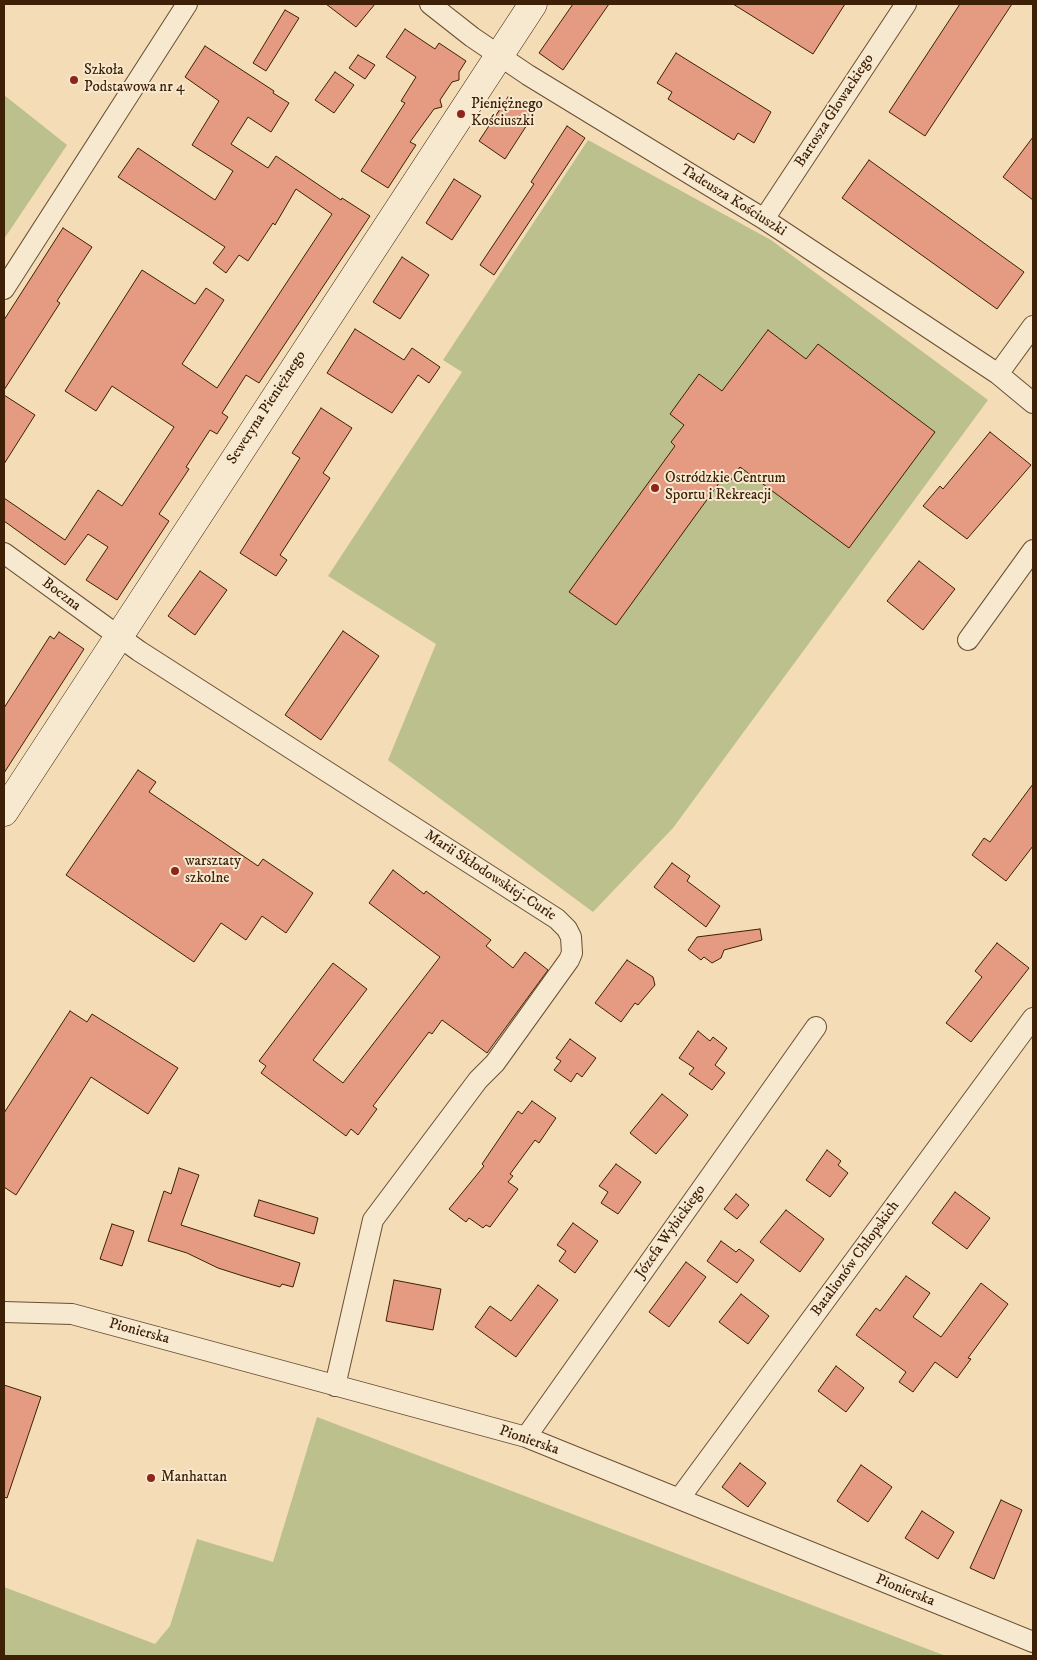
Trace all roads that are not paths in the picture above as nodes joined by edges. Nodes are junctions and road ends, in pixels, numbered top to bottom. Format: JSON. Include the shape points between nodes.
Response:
{"nodes":[{"id":1,"x":187,"y":4,"type":"edge"},
{"id":2,"x":430,"y":4,"type":"edge"},
{"id":3,"x":533,"y":4,"type":"edge"},
{"id":4,"x":906,"y":4,"type":"edge"},
{"id":5,"x":499,"y":54,"type":"junction"},
{"id":6,"x":764,"y":219,"type":"junction"},
{"id":7,"x":4,"y":289,"type":"edge"},
{"id":8,"x":1033,"y":326,"type":"edge"},
{"id":9,"x":998,"y":374,"type":"junction"},
{"id":10,"x":1033,"y":403,"type":"edge"},
{"id":11,"x":1033,"y":550,"type":"edge"},
{"id":12,"x":4,"y":553,"type":"edge"},
{"id":13,"x":118,"y":637,"type":"junction"},
{"id":14,"x":968,"y":640,"type":"dead end"},
{"id":15,"x":4,"y":812,"type":"edge"},
{"id":16,"x":1033,"y":1018,"type":"edge"},
{"id":17,"x":816,"y":1027,"type":"dead end"},
{"id":18,"x":4,"y":1312,"type":"edge"},
{"id":19,"x":335,"y":1386,"type":"junction"},
{"id":20,"x":526,"y":1437,"type":"junction"},
{"id":21,"x":679,"y":1499,"type":"junction"},
{"id":22,"x":1033,"y":1642,"type":"edge"}],
"edges":[{"from":1,"to":7,"type":"street"},
{"from":2,"to":5,"type":"street","name":"Tadeusza Kościuszki"},
{"from":3,"to":5,"type":"street","name":"Seweryna Pieniężnego"},
{"from":4,"to":6,"type":"street","name":"Bartosza Głowackiego"},
{"from":5,"to":6,"type":"street","name":"Tadeusza Kościuszki"},
{"from":5,"to":13,"type":"street","name":"Seweryna Pieniężnego"},
{"from":6,"to":9,"type":"street","name":"Tadeusza Kościuszki"},
{"from":8,"to":9,"type":"street"},
{"from":9,"to":10,"type":"street","name":"Tadeusza Kościuszki"},
{"from":11,"to":14,"type":"street"},
{"from":12,"to":13,"type":"street","name":"Boczna"},
{"from":13,"to":15,"type":"street","name":"Seweryna Pieniężnego"},
{"from":13,"to":19,"type":"street","name":"Marii Skłodowskiej-Curie","via":[[557,919],[571,937],[569,960],[373,1220]]},
{"from":16,"to":21,"type":"street","name":"Batalionów Chłopskich"},
{"from":17,"to":20,"type":"street","name":"Józefa Wybickiego"},
{"from":18,"to":19,"type":"street","name":"Pionierska","via":[[72,1314]]},
{"from":19,"to":20,"type":"street","name":"Pionierska"},
{"from":20,"to":21,"type":"street","name":"Pionierska"},
{"from":21,"to":22,"type":"street","name":"Pionierska"}]}
